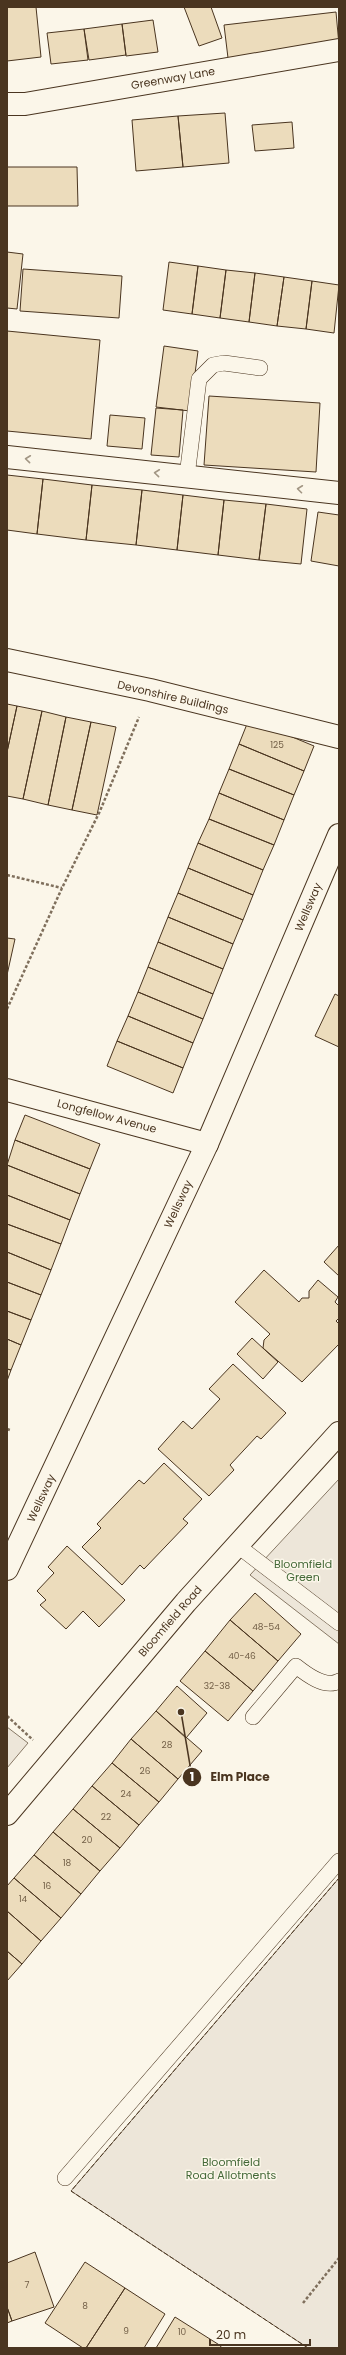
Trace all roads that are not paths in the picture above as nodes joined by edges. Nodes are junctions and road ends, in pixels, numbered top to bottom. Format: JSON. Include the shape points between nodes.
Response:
{"nodes":[{"id":1,"x":339,"y":50,"type":"edge"},
{"id":2,"x":7,"y":104,"type":"edge"},
{"id":3,"x":260,"y":368,"type":"dead end"},
{"id":4,"x":7,"y":457,"type":"edge"},
{"id":5,"x":187,"y":476,"type":"junction"},
{"id":6,"x":339,"y":493,"type":"edge"},
{"id":7,"x":7,"y":660,"type":"edge"},
{"id":8,"x":339,"y":737,"type":"edge"},
{"id":9,"x":339,"y":835,"type":"edge"},
{"id":10,"x":7,"y":1090,"type":"edge"},
{"id":11,"x":207,"y":1144,"type":"junction"},
{"id":12,"x":339,"y":1433,"type":"edge"},
{"id":13,"x":14,"y":1540,"type":"edge"},
{"id":14,"x":238,"y":1546,"type":"junction"},
{"id":15,"x":7,"y":1569,"type":"edge"},
{"id":16,"x":339,"y":1624,"type":"edge"},
{"id":17,"x":339,"y":1681,"type":"edge"},
{"id":18,"x":253,"y":1717,"type":"dead end"},
{"id":19,"x":7,"y":1814,"type":"edge"},
{"id":20,"x":339,"y":1861,"type":"edge"},
{"id":21,"x":65,"y":2178,"type":"dead end"}],
"edges":[{"from":1,"to":2,"type":"street","name":"Greenway Lane","via":[[25,104]]},
{"from":3,"to":5,"type":"lane","via":[[224,363],[213,365],[199,379]]},
{"from":5,"to":4,"type":"street","one_way":true},
{"from":6,"to":5,"type":"street","one_way":true},
{"from":7,"to":8,"type":"street","name":"Devonshire Buildings","via":[[150,690]]},
{"from":9,"to":11,"type":"street","name":"Wellsway"},
{"from":10,"to":11,"type":"street","name":"Longfellow Avenue"},
{"from":11,"to":13,"type":"street","name":"Wellsway"},
{"from":12,"to":14,"type":"street","name":"Bloomfield Road"},
{"from":13,"to":15,"type":"street","name":"Wellsway"},
{"from":14,"to":16,"type":"lane"},
{"from":14,"to":19,"type":"street","name":"Bloomfield Road","via":[[186,1602]]},
{"from":17,"to":18,"type":"lane","via":[[336,1683],[315,1680],[296,1666]]},
{"from":20,"to":21,"type":"lane"}]}
